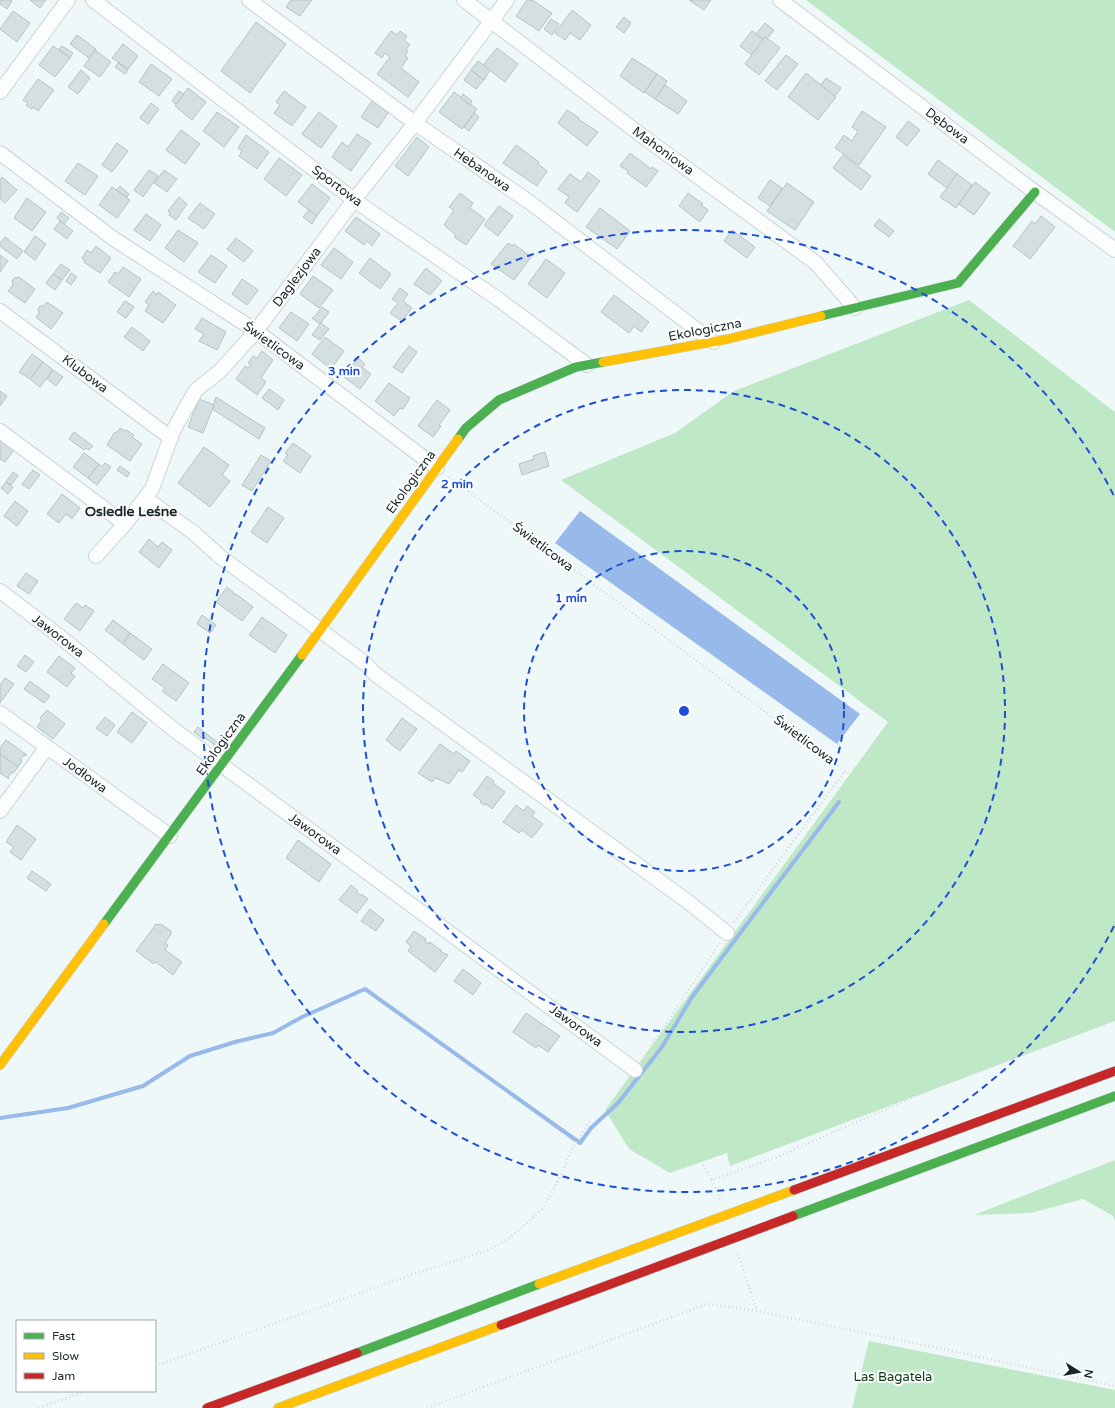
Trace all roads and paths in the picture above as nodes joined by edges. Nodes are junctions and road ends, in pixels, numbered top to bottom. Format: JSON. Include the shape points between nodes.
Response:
{"nodes":[{"id":1,"x":68,"y":0,"type":"edge"},
{"id":2,"x":93,"y":0,"type":"edge"},
{"id":3,"x":249,"y":0,"type":"edge"},
{"id":4,"x":464,"y":0,"type":"edge"},
{"id":5,"x":507,"y":0,"type":"edge"},
{"id":6,"x":780,"y":0,"type":"edge"},
{"id":7,"x":492,"y":21,"type":"junction"},
{"id":8,"x":0,"y":92,"type":"edge"},
{"id":9,"x":415,"y":123,"type":"junction"},
{"id":10,"x":0,"y":153,"type":"edge"},
{"id":11,"x":1035,"y":192,"type":"junction"},
{"id":12,"x":354,"y":200,"type":"junction"},
{"id":13,"x":1115,"y":250,"type":"edge"},
{"id":14,"x":855,"y":308,"type":"junction"},
{"id":15,"x":0,"y":311,"type":"edge"},
{"id":16,"x":256,"y":331,"type":"junction"},
{"id":17,"x":713,"y":342,"type":"junction"},
{"id":18,"x":587,"y":365,"type":"junction"},
{"id":19,"x":0,"y":431,"type":"edge"},
{"id":20,"x":171,"y":438,"type":"junction"},
{"id":21,"x":437,"y":468,"type":"junction"},
{"id":22,"x":145,"y":498,"type":"junction"},
{"id":23,"x":125,"y":524,"type":"junction"},
{"id":24,"x":96,"y":556,"type":"dead end"},
{"id":25,"x":0,"y":591,"type":"edge"},
{"id":26,"x":320,"y":631,"type":"junction"},
{"id":27,"x":0,"y":714,"type":"edge"},
{"id":28,"x":47,"y":747,"type":"junction"},
{"id":29,"x":222,"y":765,"type":"junction"},
{"id":30,"x":845,"y":771,"type":"junction"},
{"id":31,"x":0,"y":811,"type":"edge"},
{"id":32,"x":170,"y":836,"type":"junction"},
{"id":33,"x":1115,"y":892,"type":"edge"},
{"id":34,"x":727,"y":933,"type":"junction"},
{"id":35,"x":1115,"y":1018,"type":"edge"},
{"id":36,"x":0,"y":1065,"type":"edge"},
{"id":37,"x":635,"y":1070,"type":"joint"},
{"id":38,"x":1115,"y":1071,"type":"edge"},
{"id":39,"x":645,"y":1083,"type":"dead end"},
{"id":40,"x":1115,"y":1096,"type":"edge"},
{"id":41,"x":590,"y":1121,"type":"dead end"},
{"id":42,"x":712,"y":1180,"type":"junction"},
{"id":43,"x":720,"y":1201,"type":"dead end"},
{"id":44,"x":737,"y":1252,"type":"dead end"},
{"id":45,"x":757,"y":1311,"type":"junction"},
{"id":46,"x":156,"y":1366,"type":"edge"},
{"id":47,"x":1115,"y":1386,"type":"edge"},
{"id":48,"x":83,"y":1392,"type":"edge"},
{"id":49,"x":39,"y":1408,"type":"edge"},
{"id":50,"x":207,"y":1408,"type":"edge"},
{"id":51,"x":278,"y":1408,"type":"edge"},
{"id":52,"x":427,"y":1408,"type":"edge"}],
"edges":[{"from":1,"to":8,"type":"street"},
{"from":2,"to":12,"type":"street","name":"Sportowa"},
{"from":3,"to":9,"type":"street","name":"Hebanowa"},
{"from":4,"to":7,"type":"street","name":"Mahoniowa"},
{"from":5,"to":7,"type":"street","name":"Daglezjowa"},
{"from":6,"to":11,"type":"street","name":"Dębowa"},
{"from":7,"to":9,"type":"street","name":"Daglezjowa"},
{"from":7,"to":14,"type":"street","name":"Mahoniowa","via":[[641,135],[816,263]]},
{"from":9,"to":12,"type":"street","name":"Daglezjowa"},
{"from":9,"to":17,"type":"street","name":"Hebanowa","via":[[532,204]]},
{"from":10,"to":16,"type":"street","name":"Świetlicowa","via":[[114,239]]},
{"from":11,"to":13,"type":"street","name":"Dębowa"},
{"from":11,"to":14,"type":"main road","name":"Ekologiczna","via":[[958,283]]},
{"from":12,"to":16,"type":"street","name":"Daglezjowa"},
{"from":12,"to":18,"type":"street","name":"Sportowa","via":[[498,299]]},
{"from":14,"to":17,"type":"main road","name":"Ekologiczna"},
{"from":15,"to":20,"type":"street","name":"Klubowa"},
{"from":16,"to":20,"type":"street","name":"Daglezjowa","via":[[220,371],[196,390]]},
{"from":16,"to":21,"type":"street","name":"Świetlicowa"},
{"from":17,"to":18,"type":"main road","name":"Ekologiczna"},
{"from":18,"to":21,"type":"main road","name":"Ekologiczna","via":[[576,367],[499,400],[466,428]]},
{"from":19,"to":23,"type":"street"},
{"from":20,"to":22,"type":"street","name":"Daglezjowa","via":[[152,489]]},
{"from":21,"to":26,"type":"main road","name":"Ekologiczna"},
{"from":21,"to":30,"type":"path","name":"Świetlicowa"},
{"from":22,"to":23,"type":"street","name":"Daglezjowa"},
{"from":22,"to":26,"type":"street"},
{"from":23,"to":24,"type":"street","name":"Daglezjowa"},
{"from":25,"to":29,"type":"street","name":"Jaworowa"},
{"from":26,"to":29,"type":"main road","name":"Ekologiczna"},
{"from":26,"to":34,"type":"street"},
{"from":27,"to":28,"type":"street","name":"Jodłowa"},
{"from":28,"to":31,"type":"street"},
{"from":28,"to":32,"type":"street","name":"Jodłowa"},
{"from":29,"to":32,"type":"main road","name":"Ekologiczna"},
{"from":29,"to":37,"type":"street","name":"Jaworowa"},
{"from":30,"to":33,"type":"path","name":"Świetlicowa"},
{"from":30,"to":34,"type":"path"},
{"from":32,"to":36,"type":"main road","name":"Ekologiczna"},
{"from":34,"to":37,"type":"path"},
{"from":35,"to":42,"type":"path","via":[[925,1092],[777,1157]]},
{"from":38,"to":50,"type":"main road"},
{"from":39,"to":42,"type":"path","via":[[687,1137]]},
{"from":40,"to":51,"type":"main road"},
{"from":41,"to":46,"type":"path","via":[[572,1149],[543,1208],[508,1239],[486,1250]]},
{"from":42,"to":43,"type":"path"},
{"from":44,"to":45,"type":"path"},
{"from":45,"to":47,"type":"path"},
{"from":45,"to":52,"type":"path","via":[[707,1304]]},
{"from":48,"to":49,"type":"path"}]}
